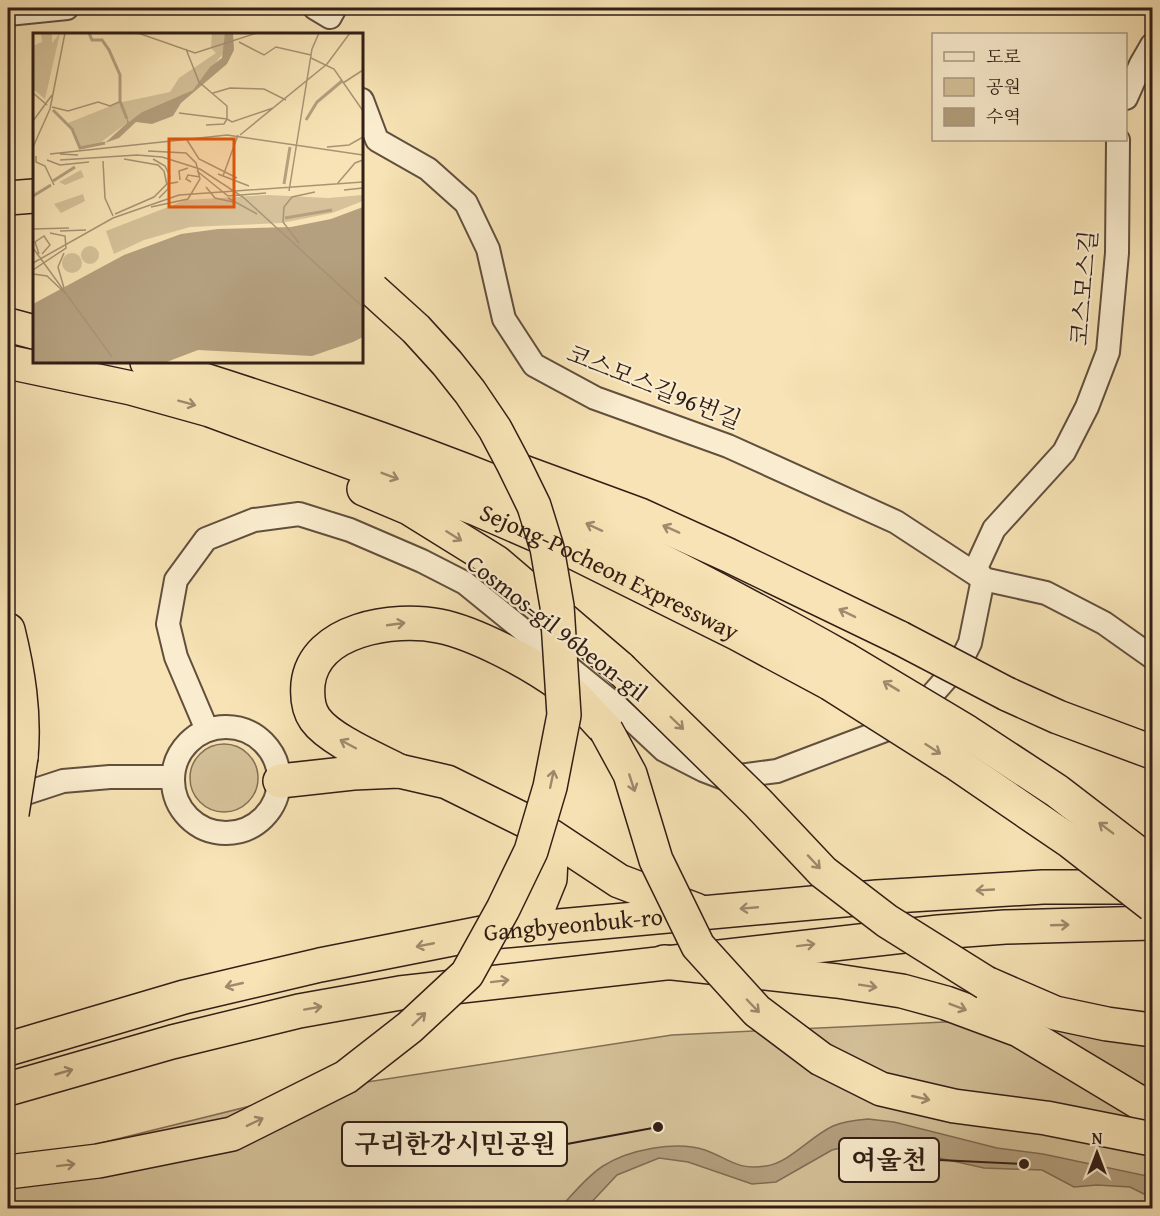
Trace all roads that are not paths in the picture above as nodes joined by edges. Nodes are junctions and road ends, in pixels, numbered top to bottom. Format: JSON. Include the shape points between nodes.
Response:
{"nodes":[{"id":1,"x":67,"y":8,"type":"edge"},
{"id":2,"x":8,"y":14,"type":"edge"},
{"id":3,"x":1152,"y":45,"type":"edge"},
{"id":4,"x":1127,"y":94,"type":"edge"},
{"id":5,"x":363,"y":103,"type":"edge"},
{"id":6,"x":1118,"y":141,"type":"edge"},
{"id":7,"x":33,"y":196,"type":"edge"},
{"id":8,"x":8,"y":198,"type":"edge"},
{"id":9,"x":367,"y":286,"type":"edge"},
{"id":10,"x":8,"y":324,"type":"edge"},
{"id":11,"x":33,"y":328,"type":"edge"},
{"id":12,"x":33,"y":332,"type":"edge"},
{"id":13,"x":8,"y":362,"type":"edge"},
{"id":14,"x":150,"y":363,"type":"edge"},
{"id":15,"x":210,"y":363,"type":"edge"},
{"id":16,"x":8,"y":369,"type":"edge"},
{"id":17,"x":983,"y":579,"type":"junction"},
{"id":18,"x":8,"y":630,"type":"edge"},
{"id":19,"x":1152,"y":657,"type":"edge"},
{"id":20,"x":838,"y":671,"type":"junction"},
{"id":21,"x":207,"y":730,"type":"junction"},
{"id":22,"x":1152,"y":752,"type":"edge"},
{"id":23,"x":399,"y":771,"type":"junction"},
{"id":24,"x":172,"y":777,"type":"junction"},
{"id":25,"x":280,"y":781,"type":"junction"},
{"id":26,"x":9,"y":815,"type":"edge"},
{"id":27,"x":536,"y":826,"type":"junction"},
{"id":28,"x":1152,"y":864,"type":"edge"},
{"id":29,"x":1152,"y":886,"type":"edge"},
{"id":30,"x":1152,"y":905,"type":"edge"},
{"id":31,"x":701,"y":912,"type":"junction"},
{"id":32,"x":1152,"y":923,"type":"edge"},
{"id":33,"x":482,"y":933,"type":"junction"},
{"id":34,"x":664,"y":962,"type":"junction"},
{"id":35,"x":1152,"y":1030,"type":"edge"},
{"id":36,"x":8,"y":1049,"type":"edge"},
{"id":37,"x":8,"y":1089,"type":"edge"},
{"id":38,"x":1152,"y":1110,"type":"edge"},
{"id":39,"x":1152,"y":1139,"type":"edge"},
{"id":40,"x":8,"y":1172,"type":"edge"}],
"edges":[{"from":1,"to":2,"type":"street"},
{"from":3,"to":4,"type":"street"},
{"from":5,"to":17,"type":"street","name":"코스모스길96번길","via":[[377,140],[429,169],[466,203],[488,249],[504,319],[534,365],[595,398],[728,446],[896,522]]},
{"from":6,"to":17,"type":"street","name":"코스모스길","via":[[1117,253],[1108,352],[1064,452],[994,529],[976,568]]},
{"from":7,"to":8,"type":"highway"},
{"from":40,"to":9,"type":"highway","one_way":true,"bridge":true,"via":[[98,1161],[231,1134],[346,1077],[410,1027],[467,974],[531,851],[550,787],[564,715],[557,606],[547,548],[534,506],[513,463],[470,392],[416,328]]},
{"from":10,"to":11,"type":"highway"},
{"from":10,"to":12,"type":"highway"},
{"from":13,"to":20,"type":"highway","name":"Sejong-Pocheon Expressway","one_way":true,"via":[[131,388],[210,410],[477,509],[555,543],[738,634]]},
{"from":20,"to":14,"type":"highway","name":"Sejong-Pocheon Expressway","one_way":true,"via":[[740,601],[519,492],[287,406]]},
{"from":22,"to":15,"type":"highway","one_way":true,"bridge":true,"via":[[1007,694],[900,638],[640,515]]},
{"from":16,"to":35,"type":"highway","one_way":true,"bridge":true,"via":[[312,465],[409,508],[496,562],[568,622],[758,802],[823,872],[887,921],[986,983],[1055,1013]]},
{"from":17,"to":19,"type":"street","via":[[1046,593],[1104,623]]},
{"from":17,"to":21,"type":"street","name":"Cosmos-gil 96beon-gil","via":[[970,643],[960,663],[909,721],[777,771],[724,778],[664,750],[618,707],[465,583],[350,530],[299,514],[254,520],[206,539],[176,580],[168,624],[176,657]]},
{"from":18,"to":26,"type":"highway","bridge":true,"via":[[21,705],[21,757]]},
{"from":28,"to":20,"type":"highway","name":"Sejong-Pocheon Expressway","one_way":true,"bridge":true,"via":[[1057,791],[967,732]]},
{"from":20,"to":30,"type":"highway","name":"Sejong-Pocheon Expressway","one_way":true,"bridge":true,"via":[[954,762],[1061,835]]},
{"from":21,"to":24,"type":"street","via":[[183,748]]},
{"from":21,"to":25,"type":"street","via":[[233,727],[257,736],[274,756]]},
{"from":23,"to":25,"type":"highway"},
{"from":23,"to":27,"type":"highway","via":[[447,782]]},
{"from":23,"to":39,"type":"highway","one_way":true,"bridge":true,"via":[[339,740],[315,720],[308,687],[318,656],[337,640],[366,628],[405,622],[439,626],[478,639],[562,685],[606,730],[630,774],[656,860],[698,946],[757,1011],[821,1059],[881,1089],[954,1106],[1046,1118]]},
{"from":24,"to":25,"type":"street","via":[[180,807],[189,819],[217,832],[240,831],[260,821],[274,803]]},
{"from":24,"to":26,"type":"street","via":[[63,781]]},
{"from":27,"to":31,"type":"highway","via":[[620,881]]},
{"from":27,"to":33,"type":"highway","via":[[551,858],[550,879],[539,906],[516,921]]},
{"from":29,"to":31,"type":"highway","name":"Gangbyeonbuk-ro","one_way":true,"via":[[1043,886]]},
{"from":31,"to":33,"type":"highway","name":"Gangbyeonbuk-ro"},
{"from":34,"to":32,"type":"highway","name":"Gangbyeonbuk-ro","one_way":true,"via":[[939,932]]},
{"from":33,"to":36,"type":"highway","name":"Gangbyeonbuk-ro","one_way":true,"via":[[184,997]]},
{"from":37,"to":34,"type":"highway","name":"Gangbyeonbuk-ro","one_way":true,"via":[[299,1011],[400,993]]},
{"from":34,"to":38,"type":"highway","one_way":true,"via":[[837,981],[902,991],[946,1003],[1019,1030]]}]}
